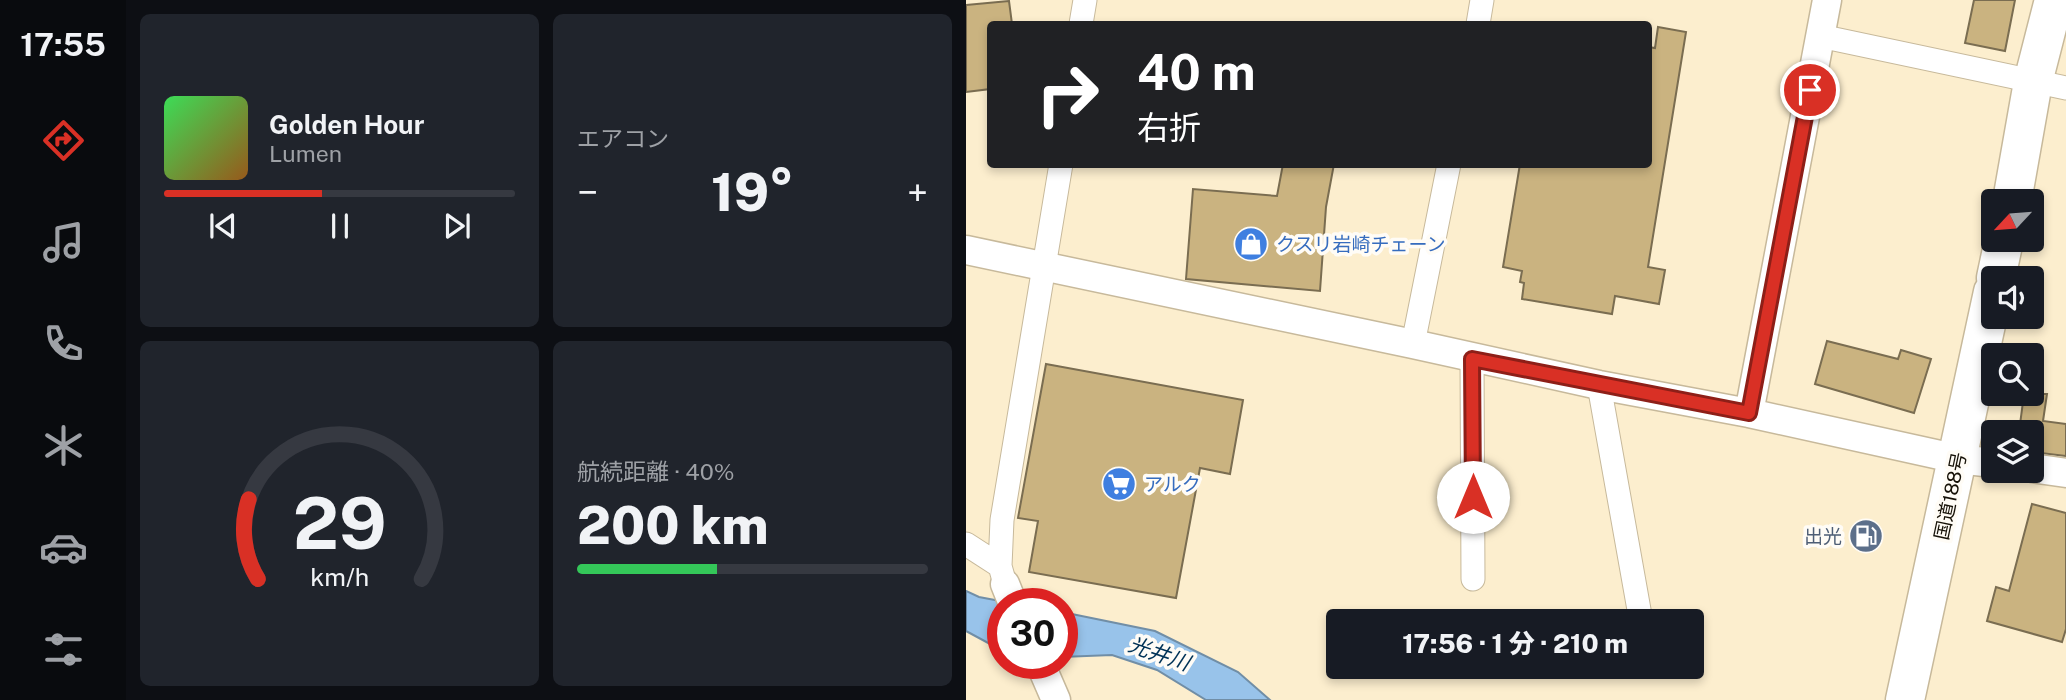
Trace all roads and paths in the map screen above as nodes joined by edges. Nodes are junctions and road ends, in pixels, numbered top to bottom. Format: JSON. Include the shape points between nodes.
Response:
{"nodes":[{"id":1,"x":1085,"y":0,"type":"edge"},
{"id":2,"x":1482,"y":0,"type":"edge"},
{"id":3,"x":1827,"y":0,"type":"edge"},
{"id":4,"x":2054,"y":0,"type":"edge"},
{"id":5,"x":1082,"y":21,"type":"edge"},
{"id":6,"x":1478,"y":21,"type":"edge"},
{"id":7,"x":1820,"y":36,"type":"junction"},
{"id":8,"x":2050,"y":85,"type":"edge"},
{"id":9,"x":1060,"y":168,"type":"edge"},
{"id":10,"x":1449,"y":168,"type":"edge"},
{"id":11,"x":2016,"y":189,"type":"edge"},
{"id":12,"x":966,"y":250,"type":"edge"},
{"id":13,"x":1044,"y":266,"type":"junction"},
{"id":14,"x":1989,"y":329,"type":"edge"},
{"id":15,"x":1413,"y":344,"type":"junction"},
{"id":16,"x":1472,"y":359,"type":"junction"},
{"id":17,"x":1599,"y":385,"type":"junction"},
{"id":18,"x":1749,"y":413,"type":"junction"},
{"id":19,"x":1976,"y":461,"type":"edge"},
{"id":20,"x":2044,"y":470,"type":"edge"},
{"id":21,"x":2066,"y":473,"type":"edge"},
{"id":22,"x":966,"y":544,"type":"edge"},
{"id":23,"x":1473,"y":579,"type":"dead end"},
{"id":24,"x":1006,"y":584,"type":"edge"},
{"id":25,"x":1639,"y":609,"type":"edge"},
{"id":26,"x":1047,"y":679,"type":"edge"},
{"id":27,"x":1056,"y":700,"type":"edge"},
{"id":28,"x":1905,"y":700,"type":"edge"}],
"edges":[{"from":1,"to":5,"type":"street"},
{"from":2,"to":6,"type":"street"},
{"from":3,"to":7,"type":"street"},
{"from":4,"to":8,"type":"highway"},
{"from":7,"to":8,"type":"street"},
{"from":7,"to":18,"type":"street"},
{"from":8,"to":11,"type":"highway"},
{"from":9,"to":13,"type":"street"},
{"from":10,"to":15,"type":"street"},
{"from":12,"to":13,"type":"street"},
{"from":13,"to":15,"type":"street"},
{"from":13,"to":24,"type":"street","via":[[1002,520]]},
{"from":14,"to":19,"type":"highway","name":"国道188号"},
{"from":15,"to":16,"type":"street"},
{"from":16,"to":17,"type":"street"},
{"from":16,"to":23,"type":"street"},
{"from":17,"to":18,"type":"street"},
{"from":17,"to":25,"type":"street"},
{"from":18,"to":19,"type":"street"},
{"from":19,"to":28,"type":"highway","name":"国道188号"},
{"from":20,"to":21,"type":"street"},
{"from":22,"to":24,"type":"street"},
{"from":26,"to":27,"type":"street"}]}
